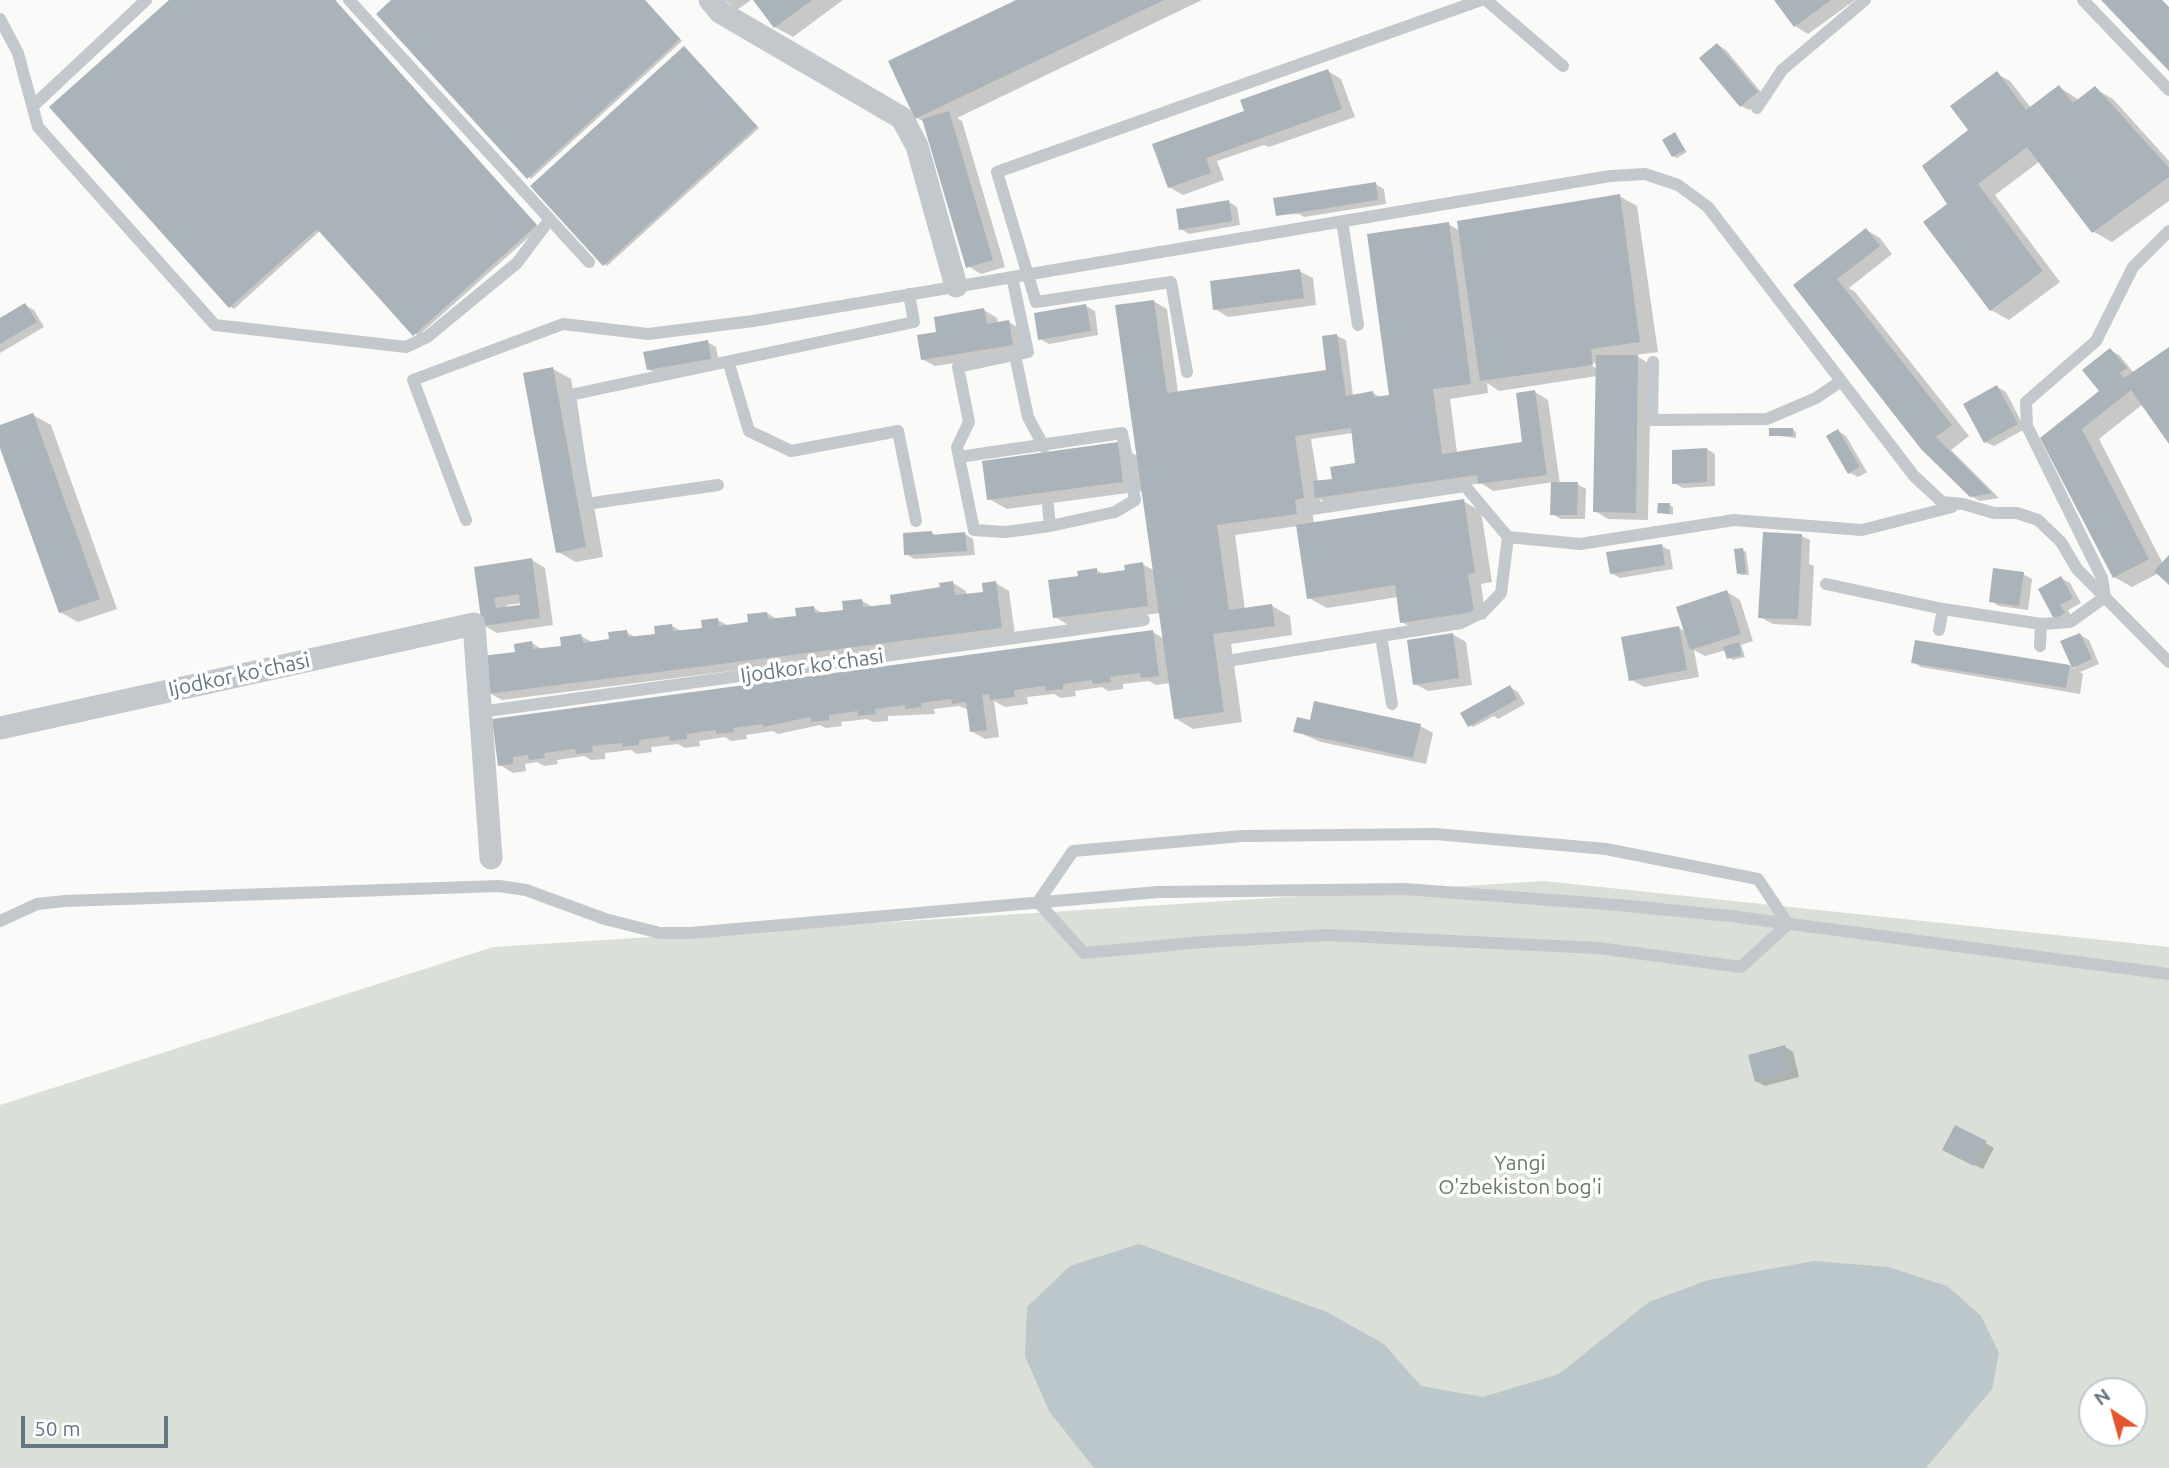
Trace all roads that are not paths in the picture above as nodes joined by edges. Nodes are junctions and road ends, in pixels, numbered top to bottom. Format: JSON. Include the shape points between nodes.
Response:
{"nodes":[{"id":1,"x":146,"y":0,"type":"edge"},
{"id":2,"x":349,"y":0,"type":"edge"},
{"id":3,"x":710,"y":0,"type":"edge"},
{"id":4,"x":1483,"y":0,"type":"edge"},
{"id":5,"x":1866,"y":0,"type":"edge"},
{"id":6,"x":2083,"y":0,"type":"edge"},
{"id":7,"x":0,"y":19,"type":"edge"},
{"id":8,"x":1563,"y":66,"type":"dead end"},
{"id":9,"x":2169,"y":90,"type":"edge"},
{"id":10,"x":33,"y":106,"type":"junction"},
{"id":11,"x":1756,"y":108,"type":"dead end"},
{"id":12,"x":550,"y":219,"type":"junction"},
{"id":13,"x":1342,"y":221,"type":"junction"},
{"id":14,"x":2169,"y":231,"type":"edge"},
{"id":15,"x":589,"y":262,"type":"dead end"},
{"id":16,"x":1029,"y":273,"type":"junction"},
{"id":17,"x":1012,"y":277,"type":"junction"},
{"id":18,"x":956,"y":286,"type":"junction"},
{"id":19,"x":909,"y":294,"type":"junction"},
{"id":20,"x":1358,"y":325,"type":"dead end"},
{"id":21,"x":1015,"y":355,"type":"junction"},
{"id":22,"x":1653,"y":362,"type":"dead end"},
{"id":23,"x":729,"y":364,"type":"junction"},
{"id":24,"x":1187,"y":372,"type":"dead end"},
{"id":25,"x":1841,"y":381,"type":"junction"},
{"id":26,"x":1044,"y":447,"type":"junction"},
{"id":27,"x":958,"y":457,"type":"junction"},
{"id":28,"x":718,"y":485,"type":"dead end"},
{"id":29,"x":1963,"y":504,"type":"junction"},
{"id":30,"x":1048,"y":506,"type":"dead end"},
{"id":31,"x":1305,"y":510,"type":"dead end"},
{"id":32,"x":466,"y":520,"type":"dead end"},
{"id":33,"x":916,"y":521,"type":"dead end"},
{"id":34,"x":1050,"y":526,"type":"junction"},
{"id":35,"x":1508,"y":537,"type":"junction"},
{"id":36,"x":1826,"y":584,"type":"dead end"},
{"id":37,"x":2105,"y":597,"type":"junction"},
{"id":38,"x":1943,"y":608,"type":"junction"},
{"id":39,"x":1144,"y":620,"type":"dead end"},
{"id":40,"x":2041,"y":624,"type":"junction"},
{"id":41,"x":1939,"y":630,"type":"dead end"},
{"id":42,"x":1381,"y":636,"type":"junction"},
{"id":43,"x":2040,"y":646,"type":"dead end"},
{"id":44,"x":1227,"y":661,"type":"dead end"},
{"id":45,"x":2169,"y":662,"type":"edge"},
{"id":46,"x":1391,"y":704,"type":"dead end"},
{"id":47,"x":480,"y":712,"type":"junction"},
{"id":48,"x":0,"y":728,"type":"edge"},
{"id":49,"x":491,"y":858,"type":"dead end"},
{"id":50,"x":1038,"y":902,"type":"junction"},
{"id":51,"x":0,"y":921,"type":"edge"},
{"id":52,"x":1788,"y":924,"type":"junction"},
{"id":53,"x":2169,"y":974,"type":"edge"}],
"edges":[{"from":1,"to":10,"type":"lane"},
{"from":2,"to":12,"type":"lane"},
{"from":3,"to":18,"type":"street","via":[[720,12],[902,118],[917,146]]},
{"from":4,"to":8,"type":"lane"},
{"from":4,"to":16,"type":"lane","via":[[997,172]]},
{"from":5,"to":11,"type":"lane","via":[[1782,70]]},
{"from":6,"to":9,"type":"lane"},
{"from":7,"to":10,"type":"lane","via":[[18,53]]},
{"from":10,"to":12,"type":"lane","via":[[38,127],[215,325],[406,347],[427,337],[517,263]]},
{"from":12,"to":15,"type":"lane"},
{"from":13,"to":16,"type":"lane"},
{"from":13,"to":20,"type":"lane"},
{"from":13,"to":25,"type":"lane","via":[[1645,174],[1678,185],[1708,207]]},
{"from":14,"to":37,"type":"lane","via":[[2133,267],[2096,341],[2026,402],[2027,426],[2102,578]]},
{"from":16,"to":17,"type":"lane"},
{"from":16,"to":24,"type":"lane","via":[[1036,302],[1171,282]]},
{"from":17,"to":18,"type":"lane"},
{"from":17,"to":21,"type":"lane","via":[[1028,352]]},
{"from":18,"to":19,"type":"lane"},
{"from":19,"to":23,"type":"lane","via":[[914,323]]},
{"from":19,"to":32,"type":"lane","via":[[648,334],[564,324],[413,380]]},
{"from":21,"to":26,"type":"lane","via":[[1028,417]]},
{"from":21,"to":27,"type":"lane","via":[[958,367],[969,422],[957,447]]},
{"from":22,"to":25,"type":"lane","via":[[1652,419],[1767,419],[1816,398]]},
{"from":23,"to":28,"type":"lane","via":[[570,395],[586,504]]},
{"from":23,"to":33,"type":"lane","via":[[749,431],[791,451],[898,431]]},
{"from":25,"to":29,"type":"lane","via":[[1914,476],[1942,502]]},
{"from":26,"to":27,"type":"lane"},
{"from":26,"to":34,"type":"lane","via":[[1122,433],[1135,500],[1115,512]]},
{"from":27,"to":34,"type":"lane","via":[[974,530],[1006,532]]},
{"from":29,"to":35,"type":"lane","via":[[1862,530],[1734,520],[1580,544]]},
{"from":29,"to":37,"type":"lane","via":[[2038,520]]},
{"from":30,"to":34,"type":"lane"},
{"from":31,"to":35,"type":"lane","via":[[1465,486]]},
{"from":35,"to":42,"type":"lane","via":[[1501,593],[1483,612],[1461,623]]},
{"from":36,"to":38,"type":"lane"},
{"from":37,"to":40,"type":"lane","via":[[2070,622]]},
{"from":37,"to":45,"type":"lane"},
{"from":38,"to":40,"type":"lane"},
{"from":38,"to":41,"type":"lane"},
{"from":39,"to":47,"type":"lane","name":"Ijodkor koʻchasi"},
{"from":40,"to":43,"type":"lane"},
{"from":42,"to":44,"type":"lane"},
{"from":42,"to":46,"type":"lane"},
{"from":47,"to":48,"type":"street","name":"Ijodkor koʻchasi","via":[[474,624]]},
{"from":47,"to":49,"type":"street","name":"Ijodkor koʻchasi"},
{"from":50,"to":51,"type":"lane","via":[[660,933],[605,919],[527,890],[499,886],[65,901],[37,904]]},
{"from":50,"to":52,"type":"lane","via":[[1158,892],[1405,889]]},
{"from":50,"to":52,"type":"lane","via":[[1084,953],[1327,935],[1598,948],[1741,967]]},
{"from":50,"to":52,"type":"lane","via":[[1073,851],[1242,836],[1435,834],[1606,849],[1758,879]]},
{"from":52,"to":53,"type":"lane"}]}
